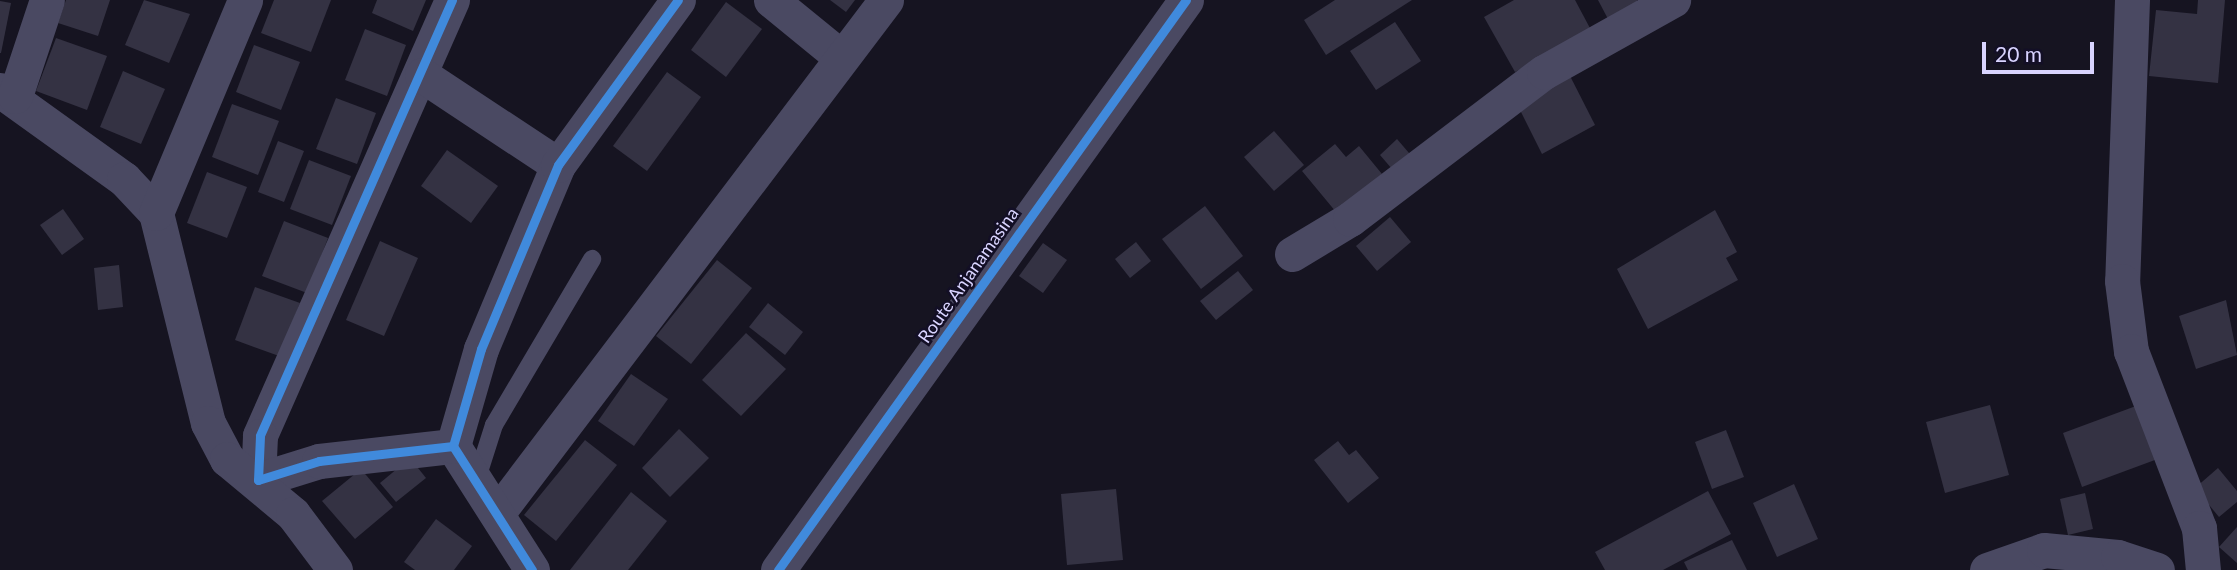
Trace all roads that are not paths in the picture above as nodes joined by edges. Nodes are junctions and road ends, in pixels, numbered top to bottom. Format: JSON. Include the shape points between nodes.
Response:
{"nodes":[{"id":1,"x":47,"y":0,"type":"edge"},
{"id":2,"x":245,"y":0,"type":"edge"},
{"id":3,"x":452,"y":0,"type":"edge"},
{"id":4,"x":678,"y":0,"type":"edge"},
{"id":5,"x":771,"y":0,"type":"edge"},
{"id":6,"x":886,"y":0,"type":"edge"},
{"id":7,"x":1186,"y":0,"type":"edge"},
{"id":8,"x":1673,"y":0,"type":"edge"},
{"id":9,"x":2126,"y":5,"type":"edge"},
{"id":10,"x":842,"y":57,"type":"junction"},
{"id":11,"x":422,"y":75,"type":"junction"},
{"id":12,"x":7,"y":93,"type":"edge"},
{"id":13,"x":558,"y":165,"type":"junction"},
{"id":14,"x":156,"y":213,"type":"junction"},
{"id":15,"x":1292,"y":254,"type":"dead end"},
{"id":16,"x":592,"y":259,"type":"dead end"},
{"id":17,"x":453,"y":446,"type":"junction"},
{"id":18,"x":258,"y":480,"type":"junction"},
{"id":19,"x":499,"y":511,"type":"junction"},
{"id":20,"x":335,"y":570,"type":"edge"},
{"id":21,"x":532,"y":570,"type":"edge"},
{"id":22,"x":778,"y":570,"type":"edge"},
{"id":23,"x":1987,"y":570,"type":"edge"},
{"id":24,"x":2157,"y":570,"type":"edge"},
{"id":25,"x":2203,"y":570,"type":"edge"}],
"edges":[{"from":1,"to":12,"type":"street"},
{"from":2,"to":14,"type":"street"},
{"from":3,"to":11,"type":"street"},
{"from":4,"to":13,"type":"street"},
{"from":5,"to":10,"type":"street"},
{"from":6,"to":10,"type":"street"},
{"from":7,"to":22,"type":"street","name":"Route Anjanamasina"},
{"from":8,"to":15,"type":"street","via":[[1544,72],[1350,219]]},
{"from":9,"to":25,"type":"street","via":[[2122,281],[2131,351],[2178,464],[2199,528]]},
{"from":10,"to":19,"type":"street"},
{"from":11,"to":13,"type":"street"},
{"from":11,"to":18,"type":"street","via":[[260,436]]},
{"from":12,"to":14,"type":"street","via":[[124,179]]},
{"from":13,"to":17,"type":"street","via":[[481,349]]},
{"from":14,"to":18,"type":"street","via":[[208,423],[227,459]]},
{"from":16,"to":19,"type":"lane","via":[[494,425],[478,475]]},
{"from":17,"to":18,"type":"street","via":[[319,461]]},
{"from":17,"to":19,"type":"street"},
{"from":18,"to":20,"type":"street"},
{"from":19,"to":21,"type":"street"},
{"from":23,"to":24,"type":"street","via":[[2044,550],[2118,557]]}]}
